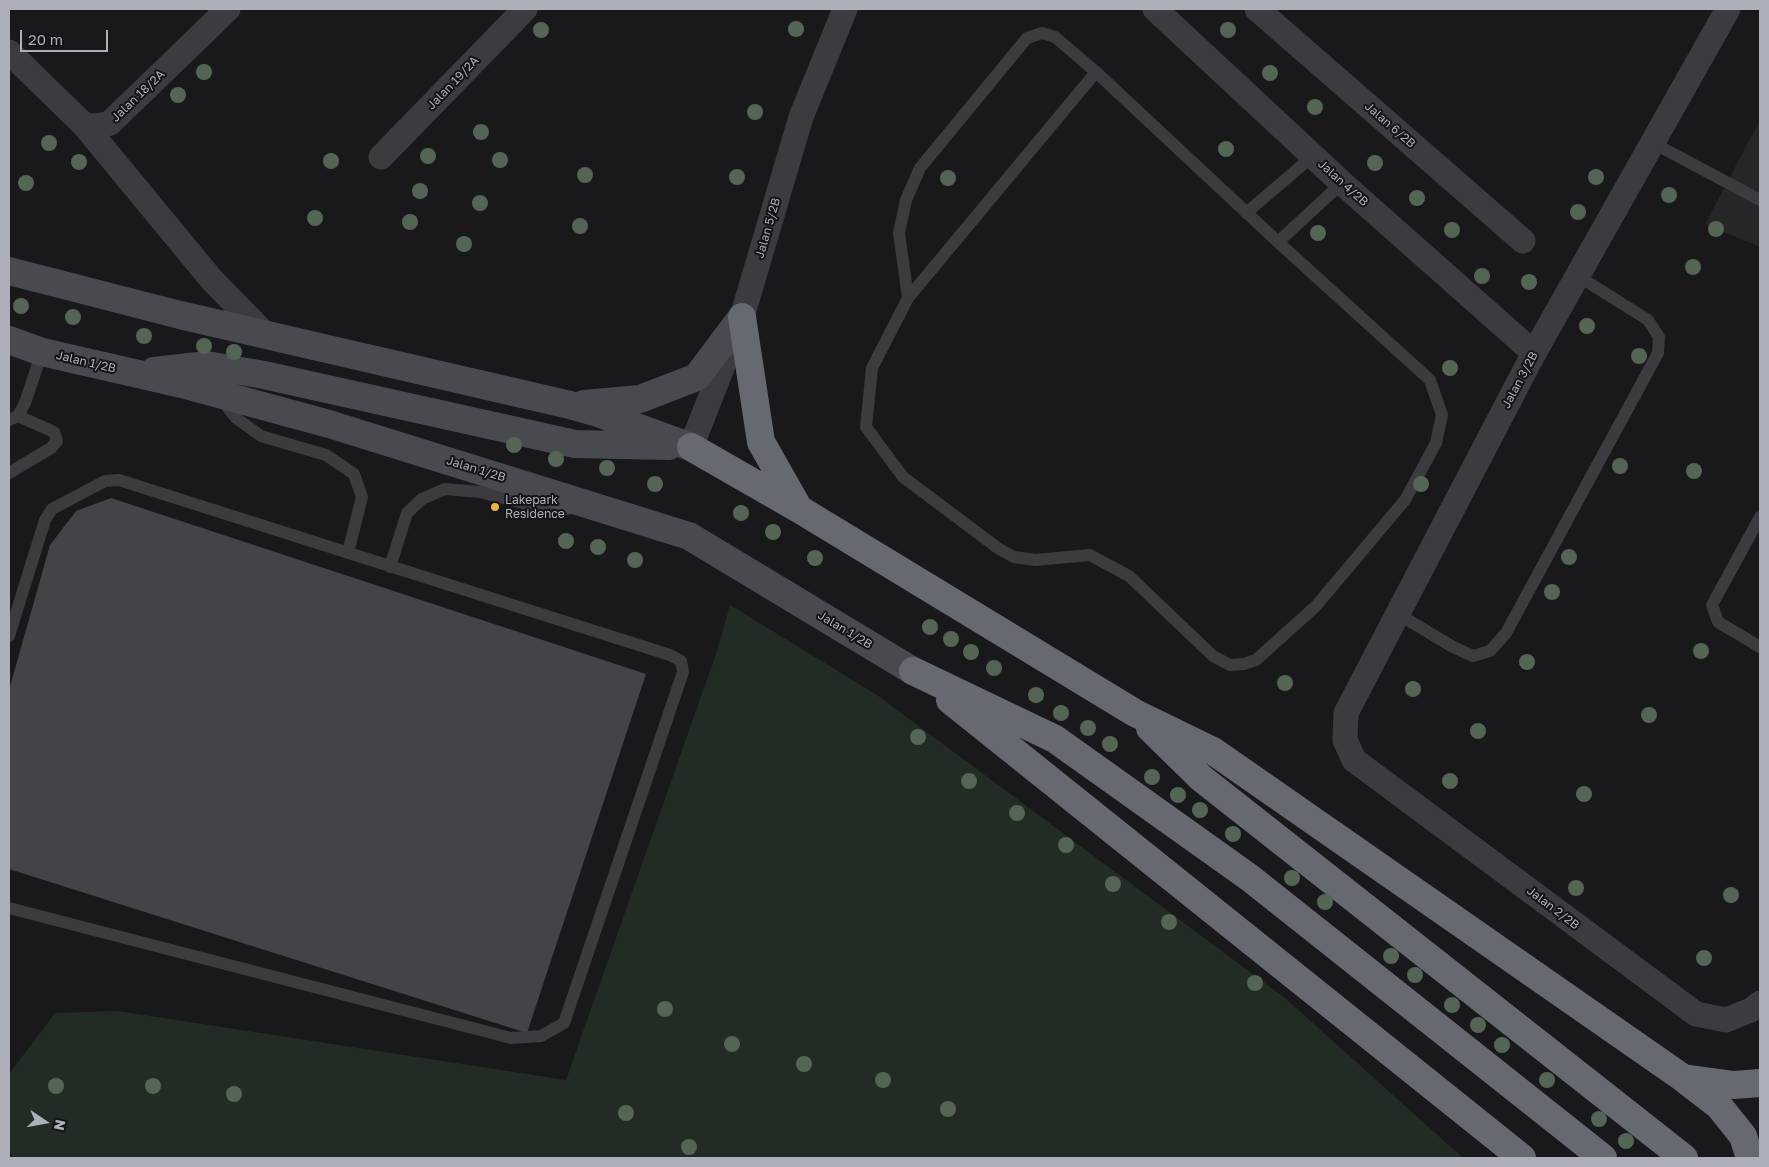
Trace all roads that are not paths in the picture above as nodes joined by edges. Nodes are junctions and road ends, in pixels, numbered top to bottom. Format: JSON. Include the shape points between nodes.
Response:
{"nodes":[{"id":1,"x":228,"y":9,"type":"edge"},
{"id":2,"x":525,"y":9,"type":"edge"},
{"id":3,"x":845,"y":9,"type":"edge"},
{"id":4,"x":1155,"y":9,"type":"edge"},
{"id":5,"x":1257,"y":9,"type":"edge"},
{"id":6,"x":1728,"y":9,"type":"edge"},
{"id":7,"x":9,"y":52,"type":"edge"},
{"id":8,"x":1096,"y":72,"type":"junction"},
{"id":9,"x":84,"y":124,"type":"junction"},
{"id":10,"x":1653,"y":143,"type":"junction"},
{"id":11,"x":1313,"y":156,"type":"junction"},
{"id":12,"x":381,"y":157,"type":"dead end"},
{"id":13,"x":1342,"y":183,"type":"junction"},
{"id":14,"x":1760,"y":200,"type":"edge"},
{"id":15,"x":1246,"y":212,"type":"junction"},
{"id":16,"x":1278,"y":242,"type":"junction"},
{"id":17,"x":1523,"y":242,"type":"dead end"},
{"id":18,"x":9,"y":271,"type":"edge"},
{"id":19,"x":1578,"y":276,"type":"junction"},
{"id":20,"x":908,"y":298,"type":"junction"},
{"id":21,"x":742,"y":317,"type":"junction"},
{"id":22,"x":264,"y":333,"type":"junction"},
{"id":23,"x":9,"y":340,"type":"edge"},
{"id":24,"x":42,"y":352,"type":"junction"},
{"id":25,"x":1534,"y":353,"type":"junction"},
{"id":26,"x":136,"y":373,"type":"junction"},
{"id":27,"x":216,"y":393,"type":"junction"},
{"id":28,"x":570,"y":405,"type":"junction"},
{"id":29,"x":13,"y":418,"type":"edge"},
{"id":30,"x":691,"y":447,"type":"junction"},
{"id":31,"x":9,"y":473,"type":"edge"},
{"id":32,"x":587,"y":503,"type":"junction"},
{"id":33,"x":799,"y":509,"type":"junction"},
{"id":34,"x":1760,"y":517,"type":"edge"},
{"id":35,"x":348,"y":553,"type":"junction"},
{"id":36,"x":390,"y":567,"type":"junction"},
{"id":37,"x":1398,"y":614,"type":"junction"},
{"id":38,"x":9,"y":636,"type":"edge"},
{"id":39,"x":1760,"y":647,"type":"edge"},
{"id":40,"x":914,"y":672,"type":"junction"},
{"id":41,"x":1135,"y":713,"type":"junction"},
{"id":42,"x":1354,"y":760,"type":"joint"},
{"id":43,"x":9,"y":908,"type":"edge"},
{"id":44,"x":1760,"y":1003,"type":"edge"},
{"id":45,"x":1683,"y":1078,"type":"junction"},
{"id":46,"x":1760,"y":1082,"type":"edge"},
{"id":47,"x":1522,"y":1158,"type":"edge"},
{"id":48,"x":1603,"y":1158,"type":"edge"},
{"id":49,"x":1684,"y":1158,"type":"edge"},
{"id":50,"x":1750,"y":1158,"type":"edge"}],
"edges":[{"from":1,"to":9,"type":"street","name":"Jalan 18/2A","via":[[110,124]]},
{"from":2,"to":12,"type":"street","name":"Jalan 19/2A"},
{"from":3,"to":21,"type":"street","name":"Jalan 5/2B","via":[[801,117]]},
{"from":4,"to":11,"type":"street","name":"Jalan 4/2B"},
{"from":5,"to":17,"type":"street","name":"Jalan 6/2B"},
{"from":6,"to":10,"type":"street","name":"Jalan 3/2B"},
{"from":7,"to":9,"type":"street"},
{"from":8,"to":15,"type":"lane"},
{"from":8,"to":20,"type":"lane"},
{"from":8,"to":20,"type":"lane","via":[[1055,37],[1042,33],[1027,38],[920,168],[906,200],[899,233]]},
{"from":9,"to":22,"type":"street","via":[[212,280]]},
{"from":10,"to":14,"type":"lane"},
{"from":10,"to":19,"type":"street","name":"Jalan 3/2B"},
{"from":11,"to":13,"type":"street","name":"Jalan 4/2B"},
{"from":11,"to":15,"type":"lane"},
{"from":13,"to":16,"type":"lane"},
{"from":13,"to":25,"type":"street","name":"Jalan 4/2B"},
{"from":15,"to":16,"type":"lane"},
{"from":16,"to":20,"type":"lane","via":[[1430,380],[1442,415],[1436,443],[1405,500],[1316,606],[1256,660],[1244,664],[1230,665],[1213,656],[1130,576],[1090,555],[1034,560],[1014,557],[903,477],[866,427],[872,368]]},
{"from":18,"to":22,"type":"street"},
{"from":19,"to":25,"type":"street","name":"Jalan 3/2B"},
{"from":19,"to":37,"type":"lane","via":[[1648,320],[1659,337],[1658,353],[1506,633],[1490,651],[1474,656]]},
{"from":21,"to":28,"type":"street","via":[[697,377],[640,399]]},
{"from":21,"to":30,"type":"street","name":"Jalan 5/2B"},
{"from":21,"to":33,"type":"highway","via":[[762,442]]},
{"from":22,"to":28,"type":"street"},
{"from":23,"to":24,"type":"street","name":"Jalan 1/2B"},
{"from":24,"to":26,"type":"street","name":"Jalan 1/2B"},
{"from":24,"to":29,"type":"lane","via":[[25,403]]},
{"from":25,"to":37,"type":"street","name":"Jalan 3/2B"},
{"from":26,"to":27,"type":"street","name":"Jalan 1/2B"},
{"from":26,"to":30,"type":"street","via":[[207,365],[575,444]]},
{"from":27,"to":32,"type":"street","name":"Jalan 1/2B"},
{"from":27,"to":35,"type":"lane","via":[[236,418],[261,436],[326,455],[354,474],[362,497]]},
{"from":28,"to":30,"type":"street"},
{"from":29,"to":31,"type":"lane","via":[[54,432],[57,441],[52,448]]},
{"from":30,"to":33,"type":"highway"},
{"from":32,"to":36,"type":"lane","via":[[566,509],[445,488],[422,499],[407,513]]},
{"from":32,"to":40,"type":"street","name":"Jalan 1/2B","via":[[689,536]]},
{"from":33,"to":41,"type":"highway"},
{"from":34,"to":39,"type":"lane","via":[[1712,605],[1718,622]]},
{"from":35,"to":36,"type":"lane"},
{"from":35,"to":38,"type":"lane","via":[[119,480],[105,481],[52,509],[44,520]]},
{"from":36,"to":43,"type":"lane","via":[[670,655],[680,661],[683,672],[564,1023],[541,1036],[510,1038]]},
{"from":37,"to":42,"type":"street","name":"Jalan 3/2B","via":[[1346,713],[1345,740]]},
{"from":40,"to":47,"type":"highway"},
{"from":40,"to":48,"type":"highway","via":[[1055,739],[1250,878]]},
{"from":41,"to":45,"type":"highway","via":[[1213,751]]},
{"from":41,"to":49,"type":"highway","via":[[1201,778]]},
{"from":42,"to":44,"type":"street","name":"Jalan 2/2B","via":[[1696,1014],[1726,1020]]},
{"from":45,"to":46,"type":"highway","via":[[1734,1085]]},
{"from":45,"to":50,"type":"highway","via":[[1719,1106],[1743,1136]]}]}
